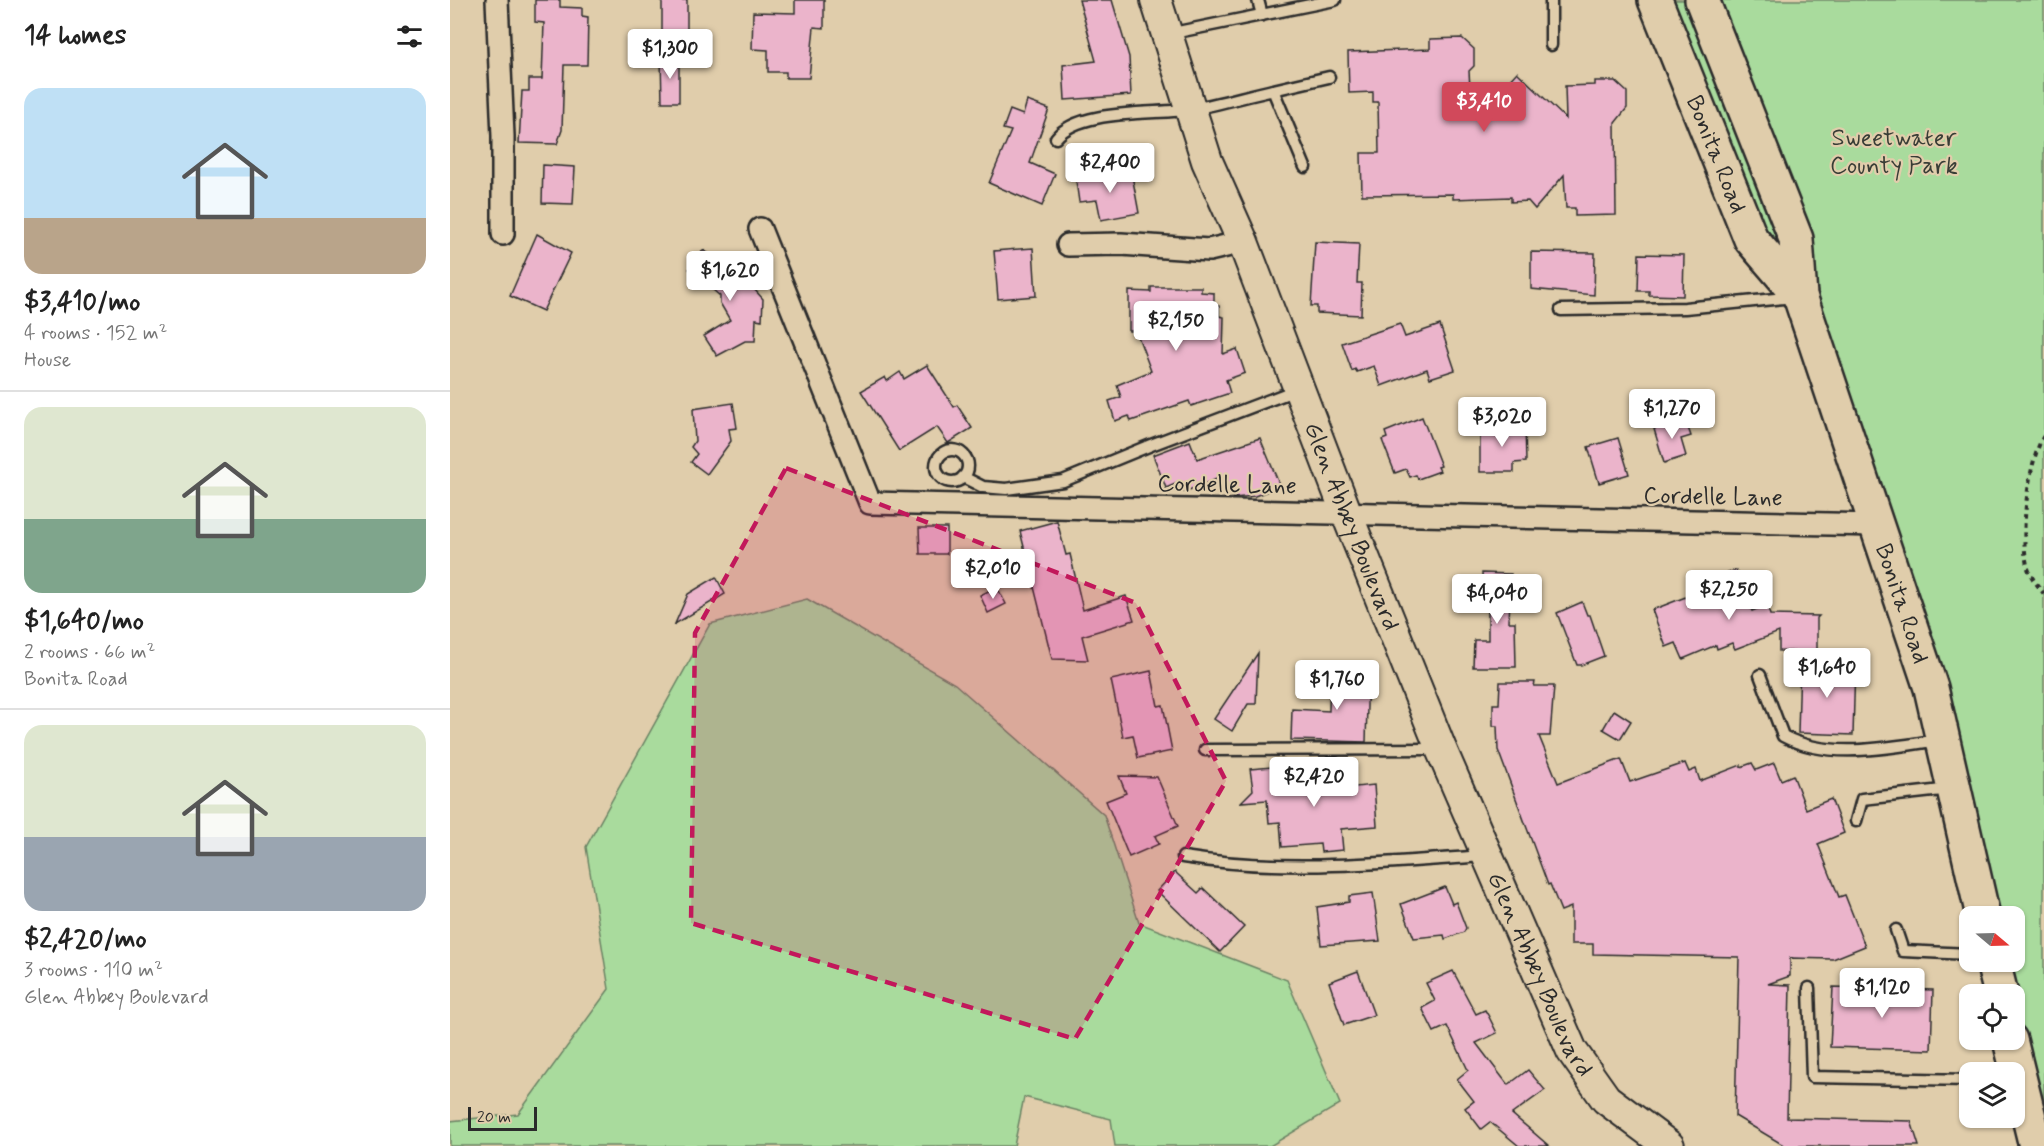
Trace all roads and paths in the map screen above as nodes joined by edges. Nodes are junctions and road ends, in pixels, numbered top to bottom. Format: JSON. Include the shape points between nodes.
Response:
{"nodes":[{"id":1,"x":497,"y":0,"type":"edge"},
{"id":2,"x":1156,"y":0,"type":"edge"},
{"id":3,"x":1258,"y":0,"type":"edge"},
{"id":4,"x":1335,"y":0,"type":"edge"},
{"id":5,"x":1551,"y":0,"type":"edge"},
{"id":6,"x":1655,"y":0,"type":"edge"},
{"id":7,"x":1702,"y":0,"type":"edge"},
{"id":8,"x":1315,"y":2,"type":"edge"},
{"id":9,"x":1262,"y":15,"type":"junction"},
{"id":10,"x":1167,"y":35,"type":"junction"},
{"id":11,"x":1551,"y":45,"type":"dead end"},
{"id":12,"x":1329,"y":77,"type":"dead end"},
{"id":13,"x":1273,"y":90,"type":"junction"},
{"id":14,"x":1191,"y":109,"type":"junction"},
{"id":15,"x":1056,"y":138,"type":"dead end"},
{"id":16,"x":1305,"y":167,"type":"dead end"},
{"id":17,"x":760,"y":229,"type":"dead end"},
{"id":18,"x":503,"y":234,"type":"dead end"},
{"id":19,"x":1243,"y":242,"type":"junction"},
{"id":20,"x":1068,"y":245,"type":"dead end"},
{"id":21,"x":1800,"y":296,"type":"junction"},
{"id":22,"x":1561,"y":310,"type":"dead end"},
{"id":23,"x":1300,"y":389,"type":"junction"},
{"id":24,"x":2044,"y":436,"type":"edge"},
{"id":25,"x":963,"y":477,"type":"dead end"},
{"id":26,"x":1346,"y":512,"type":"junction"},
{"id":27,"x":1877,"y":525,"type":"junction"},
{"id":28,"x":2044,"y":594,"type":"edge"},
{"id":29,"x":1760,"y":675,"type":"dead end"},
{"id":30,"x":1943,"y":739,"type":"junction"},
{"id":31,"x":1441,"y":749,"type":"junction"},
{"id":32,"x":1205,"y":750,"type":"dead end"},
{"id":33,"x":1954,"y":789,"type":"junction"},
{"id":34,"x":1856,"y":821,"type":"dead end"},
{"id":35,"x":1183,"y":856,"type":"dead end"},
{"id":36,"x":1488,"y":856,"type":"junction"},
{"id":37,"x":1981,"y":906,"type":"edge"},
{"id":38,"x":1896,"y":930,"type":"dead end"},
{"id":39,"x":1959,"y":954,"type":"edge"},
{"id":40,"x":1809,"y":988,"type":"dead end"},
{"id":41,"x":1959,"y":1080,"type":"edge"},
{"id":42,"x":2025,"y":1108,"type":"edge"},
{"id":43,"x":1669,"y":1146,"type":"edge"},
{"id":44,"x":2036,"y":1146,"type":"edge"}],
"edges":[{"from":1,"to":18,"type":"street"},
{"from":2,"to":10,"type":"street","name":"Glen Abbey Boulevard"},
{"from":3,"to":9,"type":"lane"},
{"from":4,"to":8,"type":"lane"},
{"from":5,"to":11,"type":"lane"},
{"from":6,"to":21,"type":"main road","name":"Bonita Road","via":[[1750,239]]},
{"from":7,"to":21,"type":"main road","name":"Bonita Road","via":[[1796,240]]},
{"from":8,"to":9,"type":"lane"},
{"from":9,"to":10,"type":"lane"},
{"from":10,"to":14,"type":"street","name":"Glen Abbey Boulevard"},
{"from":12,"to":13,"type":"lane"},
{"from":13,"to":14,"type":"lane"},
{"from":13,"to":16,"type":"lane"},
{"from":14,"to":15,"type":"lane","via":[[1093,119],[1063,129]]},
{"from":14,"to":19,"type":"street","name":"Glen Abbey Boulevard","via":[[1207,161]]},
{"from":17,"to":26,"type":"street","name":"Cordelle Lane","via":[[870,503]]},
{"from":19,"to":20,"type":"street","via":[[1209,250]]},
{"from":19,"to":23,"type":"street","name":"Glen Abbey Boulevard"},
{"from":21,"to":22,"type":"lane","via":[[1685,308]]},
{"from":21,"to":27,"type":"main road","name":"Bonita Road"},
{"from":23,"to":25,"type":"lane","via":[[1150,444],[1063,481],[1006,489],[983,487]]},
{"from":23,"to":26,"type":"street","name":"Glen Abbey Boulevard"},
{"from":24,"to":28,"type":"path","via":[[2032,470],[2024,519],[2028,570]]},
{"from":26,"to":27,"type":"street","name":"Cordelle Lane"},
{"from":26,"to":31,"type":"street","name":"Glen Abbey Boulevard"},
{"from":27,"to":30,"type":"main road","name":"Bonita Road","via":[[1931,688]]},
{"from":29,"to":30,"type":"lane","via":[[1783,736],[1797,744],[1824,750],[1882,748]]},
{"from":30,"to":33,"type":"main road","name":"Bonita Road"},
{"from":31,"to":32,"type":"lane"},
{"from":31,"to":36,"type":"street","name":"Glen Abbey Boulevard"},
{"from":33,"to":34,"type":"lane","via":[[1862,799]]},
{"from":33,"to":37,"type":"main road","name":"Bonita Road"},
{"from":35,"to":36,"type":"lane","via":[[1221,863],[1366,865]]},
{"from":36,"to":43,"type":"street","name":"Glen Abbey Boulevard","via":[[1572,1051],[1606,1100]]},
{"from":38,"to":39,"type":"lane","via":[[1903,951]]},
{"from":40,"to":41,"type":"lane","via":[[1812,1077]]},
{"from":42,"to":44,"type":"main road"}]}
